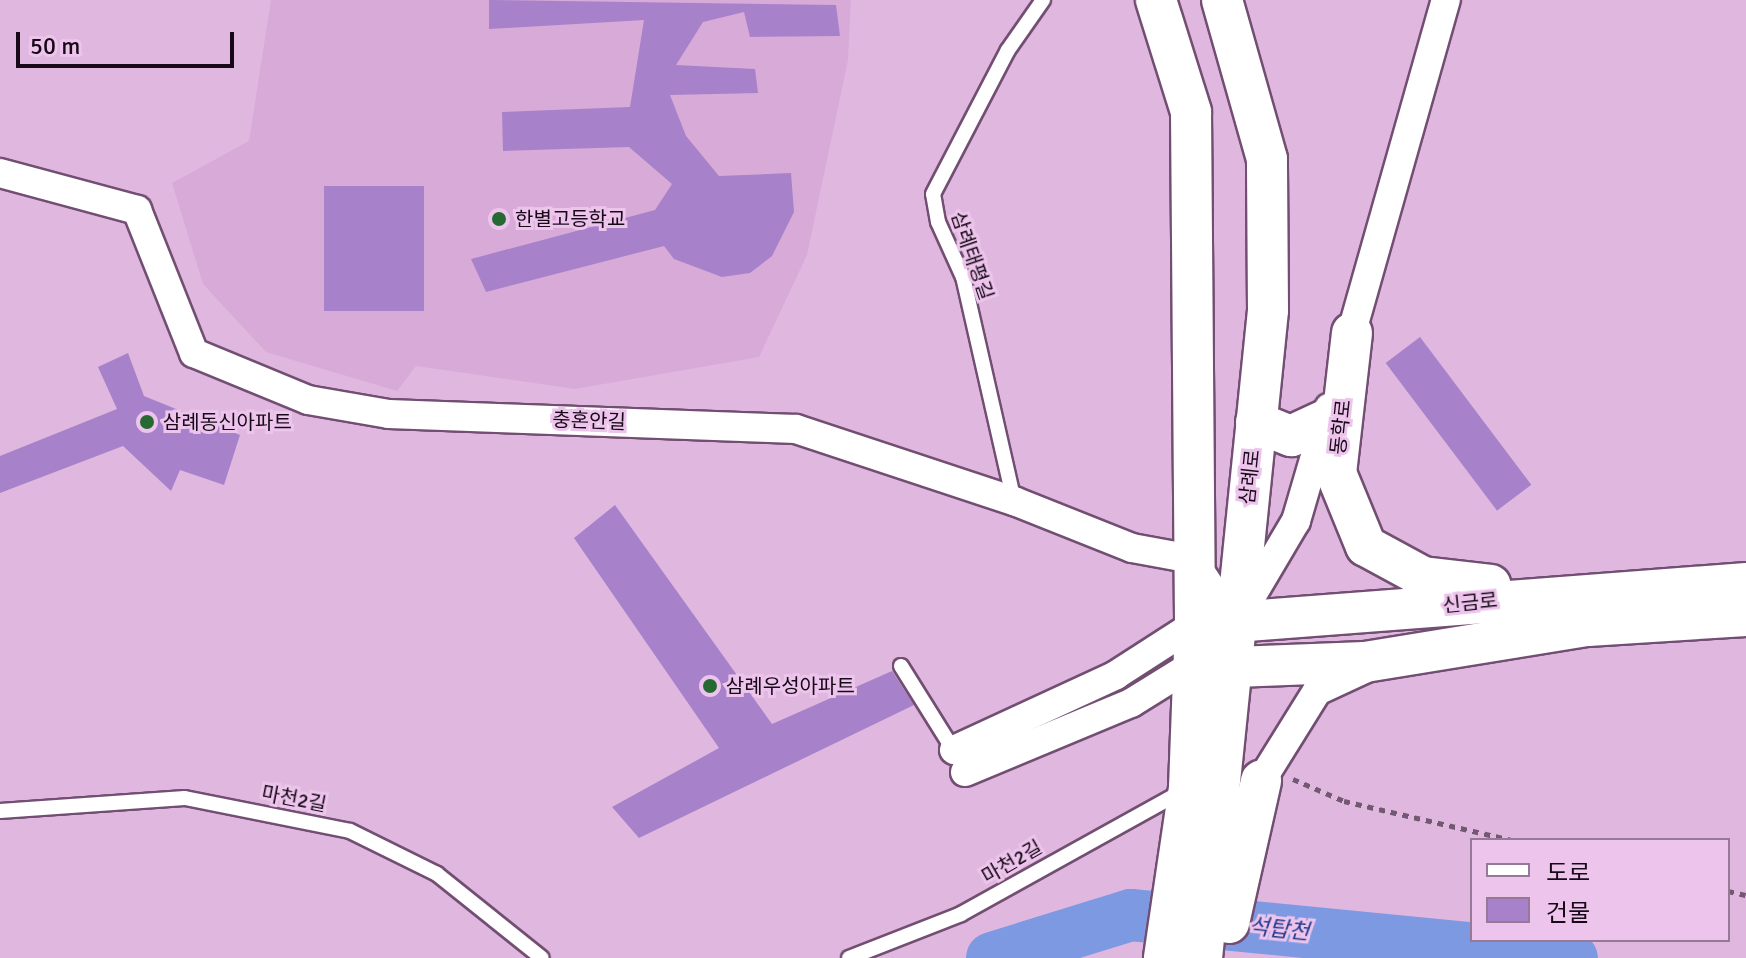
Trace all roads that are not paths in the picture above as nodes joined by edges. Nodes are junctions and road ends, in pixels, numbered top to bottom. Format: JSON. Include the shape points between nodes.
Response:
{"nodes":[{"id":1,"x":1043,"y":0,"type":"edge"},
{"id":2,"x":1156,"y":0,"type":"edge"},
{"id":3,"x":1222,"y":0,"type":"edge"},
{"id":4,"x":1446,"y":0,"type":"edge"},
{"id":5,"x":0,"y":173,"type":"edge"},
{"id":6,"x":1352,"y":333,"type":"junction"},
{"id":7,"x":1326,"y":420,"type":"junction"},
{"id":8,"x":1256,"y":422,"type":"junction"},
{"id":9,"x":1014,"y":501,"type":"junction"},
{"id":10,"x":1192,"y":559,"type":"junction"},
{"id":11,"x":1746,"y":583,"type":"edge"},
{"id":12,"x":1566,"y":594,"type":"junction"},
{"id":13,"x":1746,"y":616,"type":"edge"},
{"id":14,"x":1195,"y":624,"type":"junction"},
{"id":15,"x":1235,"y":624,"type":"junction"},
{"id":16,"x":1389,"y":658,"type":"junction"},
{"id":17,"x":901,"y":666,"type":"dead end"},
{"id":18,"x":1189,"y":667,"type":"junction"},
{"id":19,"x":1233,"y":670,"type":"junction"},
{"id":20,"x":959,"y":761,"type":"junction"},
{"id":21,"x":1225,"y":788,"type":"junction"},
{"id":22,"x":0,"y":811,"type":"edge"},
{"id":23,"x":542,"y":958,"type":"edge"},
{"id":24,"x":849,"y":958,"type":"edge"},
{"id":25,"x":1164,"y":958,"type":"edge"},
{"id":26,"x":1202,"y":958,"type":"edge"},
{"id":27,"x":1221,"y":958,"type":"edge"}],
"edges":[{"from":1,"to":9,"type":"lane","name":"삼례태평길","via":[[1008,50],[933,194],[938,222],[963,277]]},
{"from":2,"to":10,"type":"street","name":"삼례로","via":[[1191,112]]},
{"from":3,"to":8,"type":"street","name":"삼례로","via":[[1267,159],[1268,310]]},
{"from":4,"to":6,"type":"street","name":"동학로"},
{"from":5,"to":9,"type":"street","name":"충혼안길","via":[[137,210],[194,353],[308,400],[389,414],[796,429]]},
{"from":6,"to":7,"type":"street","name":"동학로"},
{"from":6,"to":12,"type":"street","name":"동학로","via":[[1336,473],[1366,546],[1423,577]]},
{"from":7,"to":8,"type":"street","via":[[1291,436]]},
{"from":7,"to":15,"type":"street","name":"동학로","via":[[1296,521]]},
{"from":8,"to":15,"type":"street","name":"삼례로"},
{"from":9,"to":10,"type":"street","name":"충혼안길","via":[[1132,548]]},
{"from":10,"to":14,"type":"street","name":"삼례로"},
{"from":10,"to":15,"type":"street"},
{"from":11,"to":12,"type":"street","name":"신금로"},
{"from":12,"to":15,"type":"street","name":"신금로"},
{"from":13,"to":16,"type":"street","name":"신금로","via":[[1588,626]]},
{"from":14,"to":15,"type":"street","name":"신금로"},
{"from":14,"to":18,"type":"street","name":"삼례로"},
{"from":14,"to":20,"type":"street","via":[[1116,675]]},
{"from":15,"to":19,"type":"street","name":"삼례로"},
{"from":16,"to":19,"type":"street","name":"신금로"},
{"from":16,"to":21,"type":"street","name":"신금로","via":[[1317,691]]},
{"from":17,"to":20,"type":"lane"},
{"from":18,"to":19,"type":"street","name":"신금로"},
{"from":18,"to":20,"type":"street","via":[[1131,703]]},
{"from":18,"to":21,"type":"street","name":"삼례로"},
{"from":19,"to":21,"type":"street","name":"삼례로"},
{"from":21,"to":24,"type":"lane","name":"마천2길","via":[[961,914]]},
{"from":21,"to":25,"type":"street","name":"삼례로"},
{"from":21,"to":26,"type":"street","name":"삼례로"},
{"from":21,"to":27,"type":"street","name":"신금로"},
{"from":22,"to":23,"type":"lane","name":"마천2길","via":[[185,798],[350,831],[437,874]]}]}
